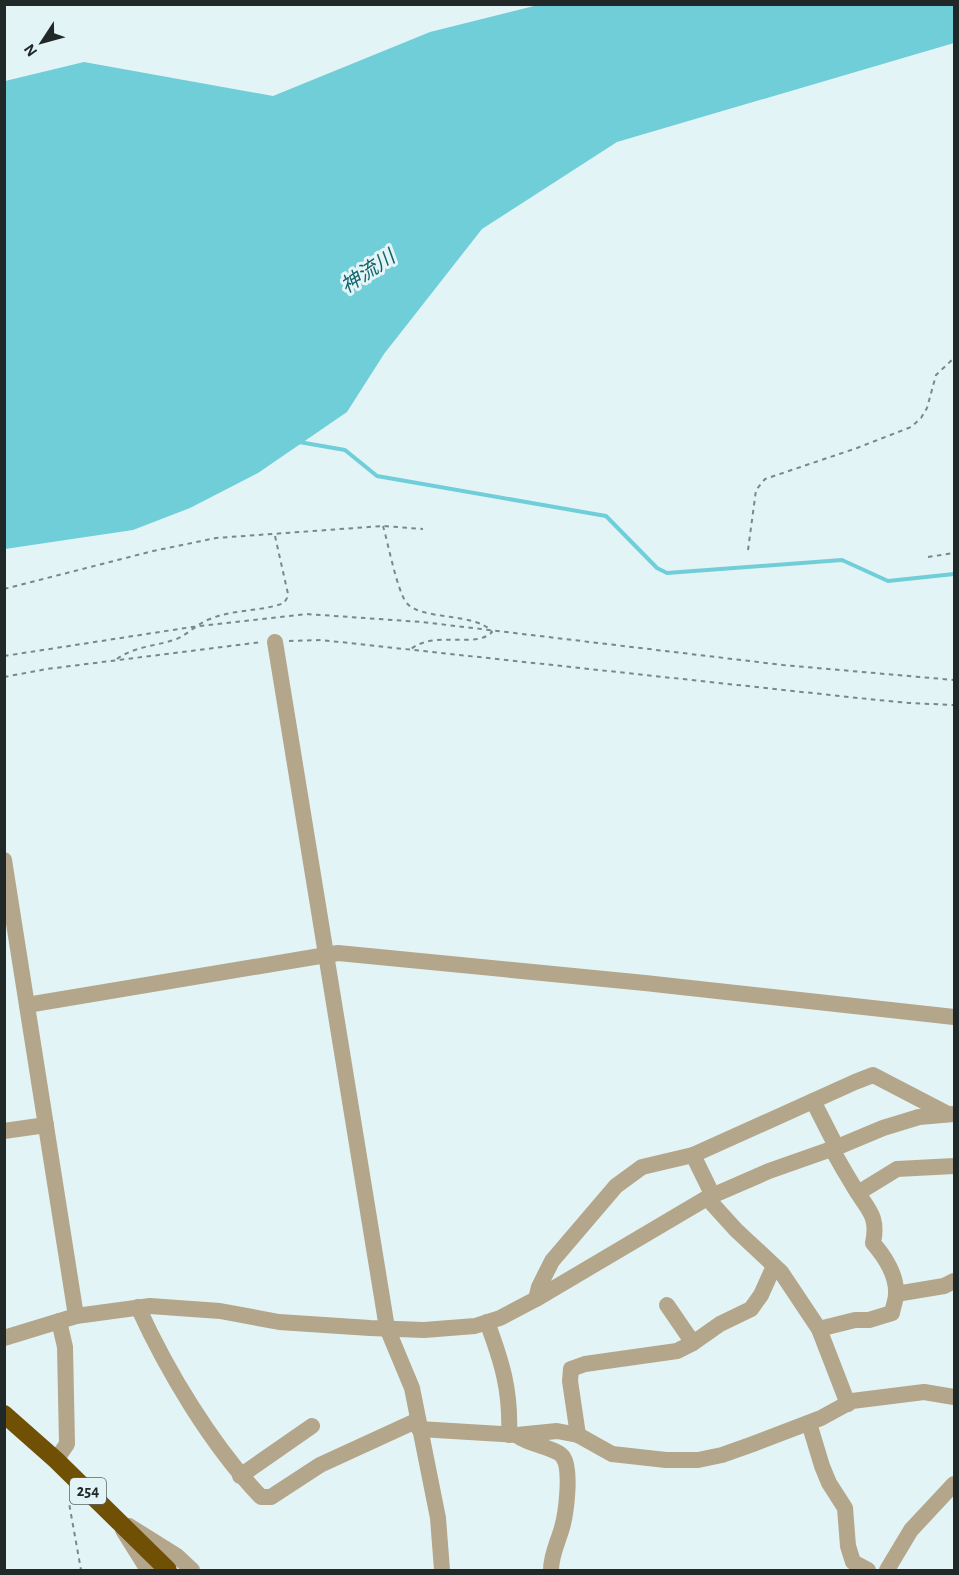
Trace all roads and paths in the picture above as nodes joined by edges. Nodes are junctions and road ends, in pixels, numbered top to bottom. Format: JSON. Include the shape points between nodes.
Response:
{"nodes":[{"id":1,"x":954,"y":358,"type":"edge"},
{"id":2,"x":383,"y":526,"type":"junction"},
{"id":3,"x":423,"y":530,"type":"dead end"},
{"id":4,"x":275,"y":535,"type":"junction"},
{"id":5,"x":748,"y":550,"type":"dead end"},
{"id":6,"x":954,"y":553,"type":"edge"},
{"id":7,"x":928,"y":557,"type":"dead end"},
{"id":8,"x":4,"y":589,"type":"edge"},
{"id":9,"x":192,"y":627,"type":"junction"},
{"id":10,"x":492,"y":632,"type":"junction"},
{"id":11,"x":275,"y":642,"type":"junction"},
{"id":12,"x":411,"y":649,"type":"junction"},
{"id":13,"x":4,"y":656,"type":"edge"},
{"id":14,"x":114,"y":661,"type":"junction"},
{"id":15,"x":4,"y":677,"type":"edge"},
{"id":16,"x":954,"y":680,"type":"edge"},
{"id":17,"x":954,"y":705,"type":"edge"},
{"id":18,"x":4,"y":860,"type":"edge"},
{"id":19,"x":326,"y":955,"type":"junction"},
{"id":20,"x":27,"y":1005,"type":"junction"},
{"id":21,"x":954,"y":1017,"type":"edge"},
{"id":22,"x":813,"y":1101,"type":"junction"},
{"id":23,"x":951,"y":1114,"type":"edge"},
{"id":24,"x":46,"y":1125,"type":"junction"},
{"id":25,"x":4,"y":1131,"type":"edge"},
{"id":26,"x":834,"y":1148,"type":"junction"},
{"id":27,"x":693,"y":1155,"type":"junction"},
{"id":28,"x":954,"y":1166,"type":"edge"},
{"id":29,"x":858,"y":1193,"type":"junction"},
{"id":30,"x":710,"y":1197,"type":"junction"},
{"id":31,"x":774,"y":1266,"type":"junction"},
{"id":32,"x":954,"y":1281,"type":"edge"},
{"id":33,"x":896,"y":1294,"type":"junction"},
{"id":34,"x":536,"y":1299,"type":"junction"},
{"id":35,"x":667,"y":1305,"type":"dead end"},
{"id":36,"x":138,"y":1307,"type":"junction"},
{"id":37,"x":76,"y":1316,"type":"junction"},
{"id":38,"x":59,"y":1321,"type":"junction"},
{"id":39,"x":487,"y":1322,"type":"junction"},
{"id":40,"x":387,"y":1328,"type":"junction"},
{"id":41,"x":819,"y":1329,"type":"junction"},
{"id":42,"x":4,"y":1338,"type":"edge"},
{"id":43,"x":693,"y":1343,"type":"junction"},
{"id":44,"x":954,"y":1397,"type":"edge"},
{"id":45,"x":848,"y":1404,"type":"junction"},
{"id":46,"x":4,"y":1414,"type":"edge"},
{"id":47,"x":809,"y":1423,"type":"junction"},
{"id":48,"x":418,"y":1424,"type":"junction"},
{"id":49,"x":312,"y":1426,"type":"dead end"},
{"id":50,"x":513,"y":1435,"type":"junction"},
{"id":51,"x":578,"y":1435,"type":"junction"},
{"id":52,"x":57,"y":1460,"type":"junction"},
{"id":53,"x":240,"y":1476,"type":"junction"},
{"id":54,"x":80,"y":1483,"type":"junction"},
{"id":55,"x":954,"y":1484,"type":"edge"},
{"id":56,"x":116,"y":1518,"type":"junction"},
{"id":57,"x":80,"y":1570,"type":"edge"},
{"id":58,"x":148,"y":1570,"type":"edge"},
{"id":59,"x":168,"y":1570,"type":"edge"},
{"id":60,"x":192,"y":1570,"type":"edge"},
{"id":61,"x":442,"y":1570,"type":"edge"},
{"id":62,"x":551,"y":1570,"type":"edge"},
{"id":63,"x":867,"y":1570,"type":"edge"},
{"id":64,"x":887,"y":1570,"type":"edge"}],
"edges":[{"from":1,"to":5,"type":"path","via":[[936,375],[927,408],[911,427],[765,479],[756,490]]},
{"from":2,"to":3,"type":"path"},
{"from":2,"to":4,"type":"path"},
{"from":2,"to":10,"type":"path","via":[[402,595],[410,607],[482,624]]},
{"from":4,"to":8,"type":"path","via":[[206,540]]},
{"from":4,"to":9,"type":"path","via":[[288,594],[284,603],[212,618]]},
{"from":6,"to":7,"type":"path"},
{"from":9,"to":10,"type":"path","via":[[306,614],[422,622]]},
{"from":9,"to":13,"type":"path"},
{"from":9,"to":14,"type":"path","via":[[187,634],[123,654]]},
{"from":10,"to":12,"type":"path","via":[[470,639],[427,640]]},
{"from":10,"to":16,"type":"path"},
{"from":11,"to":12,"type":"path","via":[[321,640]]},
{"from":11,"to":14,"type":"path"},
{"from":11,"to":19,"type":"street"},
{"from":12,"to":17,"type":"path"},
{"from":14,"to":15,"type":"path"},
{"from":18,"to":20,"type":"street"},
{"from":19,"to":20,"type":"street"},
{"from":19,"to":21,"type":"street","via":[[358,954]]},
{"from":19,"to":40,"type":"street"},
{"from":20,"to":24,"type":"street"},
{"from":22,"to":23,"type":"street","via":[[873,1075]]},
{"from":22,"to":26,"type":"street"},
{"from":22,"to":27,"type":"street"},
{"from":23,"to":26,"type":"street","via":[[919,1117]]},
{"from":24,"to":25,"type":"street"},
{"from":24,"to":37,"type":"street"},
{"from":26,"to":29,"type":"street"},
{"from":26,"to":30,"type":"street"},
{"from":27,"to":30,"type":"street"},
{"from":27,"to":34,"type":"street","via":[[642,1167],[616,1186],[552,1261]]},
{"from":28,"to":29,"type":"street","via":[[897,1169]]},
{"from":29,"to":33,"type":"street","via":[[874,1218],[873,1243],[889,1266]]},
{"from":30,"to":31,"type":"street","via":[[735,1230]]},
{"from":30,"to":34,"type":"street"},
{"from":31,"to":41,"type":"street"},
{"from":31,"to":43,"type":"street","via":[[751,1309]]},
{"from":32,"to":33,"type":"street"},
{"from":33,"to":41,"type":"street","via":[[892,1313]]},
{"from":34,"to":39,"type":"street"},
{"from":35,"to":43,"type":"street"},
{"from":36,"to":37,"type":"street"},
{"from":36,"to":40,"type":"street","via":[[220,1311],[279,1322]]},
{"from":36,"to":53,"type":"street","via":[[184,1395]]},
{"from":37,"to":38,"type":"street"},
{"from":38,"to":42,"type":"street"},
{"from":38,"to":52,"type":"street","via":[[65,1347],[67,1444]]},
{"from":39,"to":40,"type":"street","via":[[424,1330]]},
{"from":39,"to":50,"type":"street","via":[[502,1362]]},
{"from":40,"to":48,"type":"street","via":[[412,1388]]},
{"from":41,"to":45,"type":"street"},
{"from":43,"to":51,"type":"street","via":[[677,1351],[571,1369]]},
{"from":44,"to":45,"type":"street","via":[[924,1392]]},
{"from":45,"to":47,"type":"street"},
{"from":46,"to":52,"type":"highway","number":"254"},
{"from":47,"to":51,"type":"street","via":[[698,1460],[612,1454]]},
{"from":47,"to":63,"type":"street","via":[[829,1483],[845,1508],[853,1562]]},
{"from":48,"to":50,"type":"street"},
{"from":48,"to":53,"type":"street","via":[[320,1465],[271,1497],[261,1497]]},
{"from":48,"to":61,"type":"street","via":[[438,1518]]},
{"from":49,"to":53,"type":"street"},
{"from":50,"to":51,"type":"street","via":[[557,1431]]},
{"from":50,"to":62,"type":"street","via":[[557,1452],[568,1471],[565,1515]]},
{"from":52,"to":54,"type":"highway","number":"254"},
{"from":54,"to":56,"type":"highway","number":"254"},
{"from":54,"to":57,"type":"path","via":[[69,1503]]},
{"from":55,"to":64,"type":"street","via":[[911,1530]]},
{"from":56,"to":58,"type":"street"},
{"from":56,"to":59,"type":"highway","number":"254"},
{"from":56,"to":60,"type":"street","via":[[177,1556]]}]}
